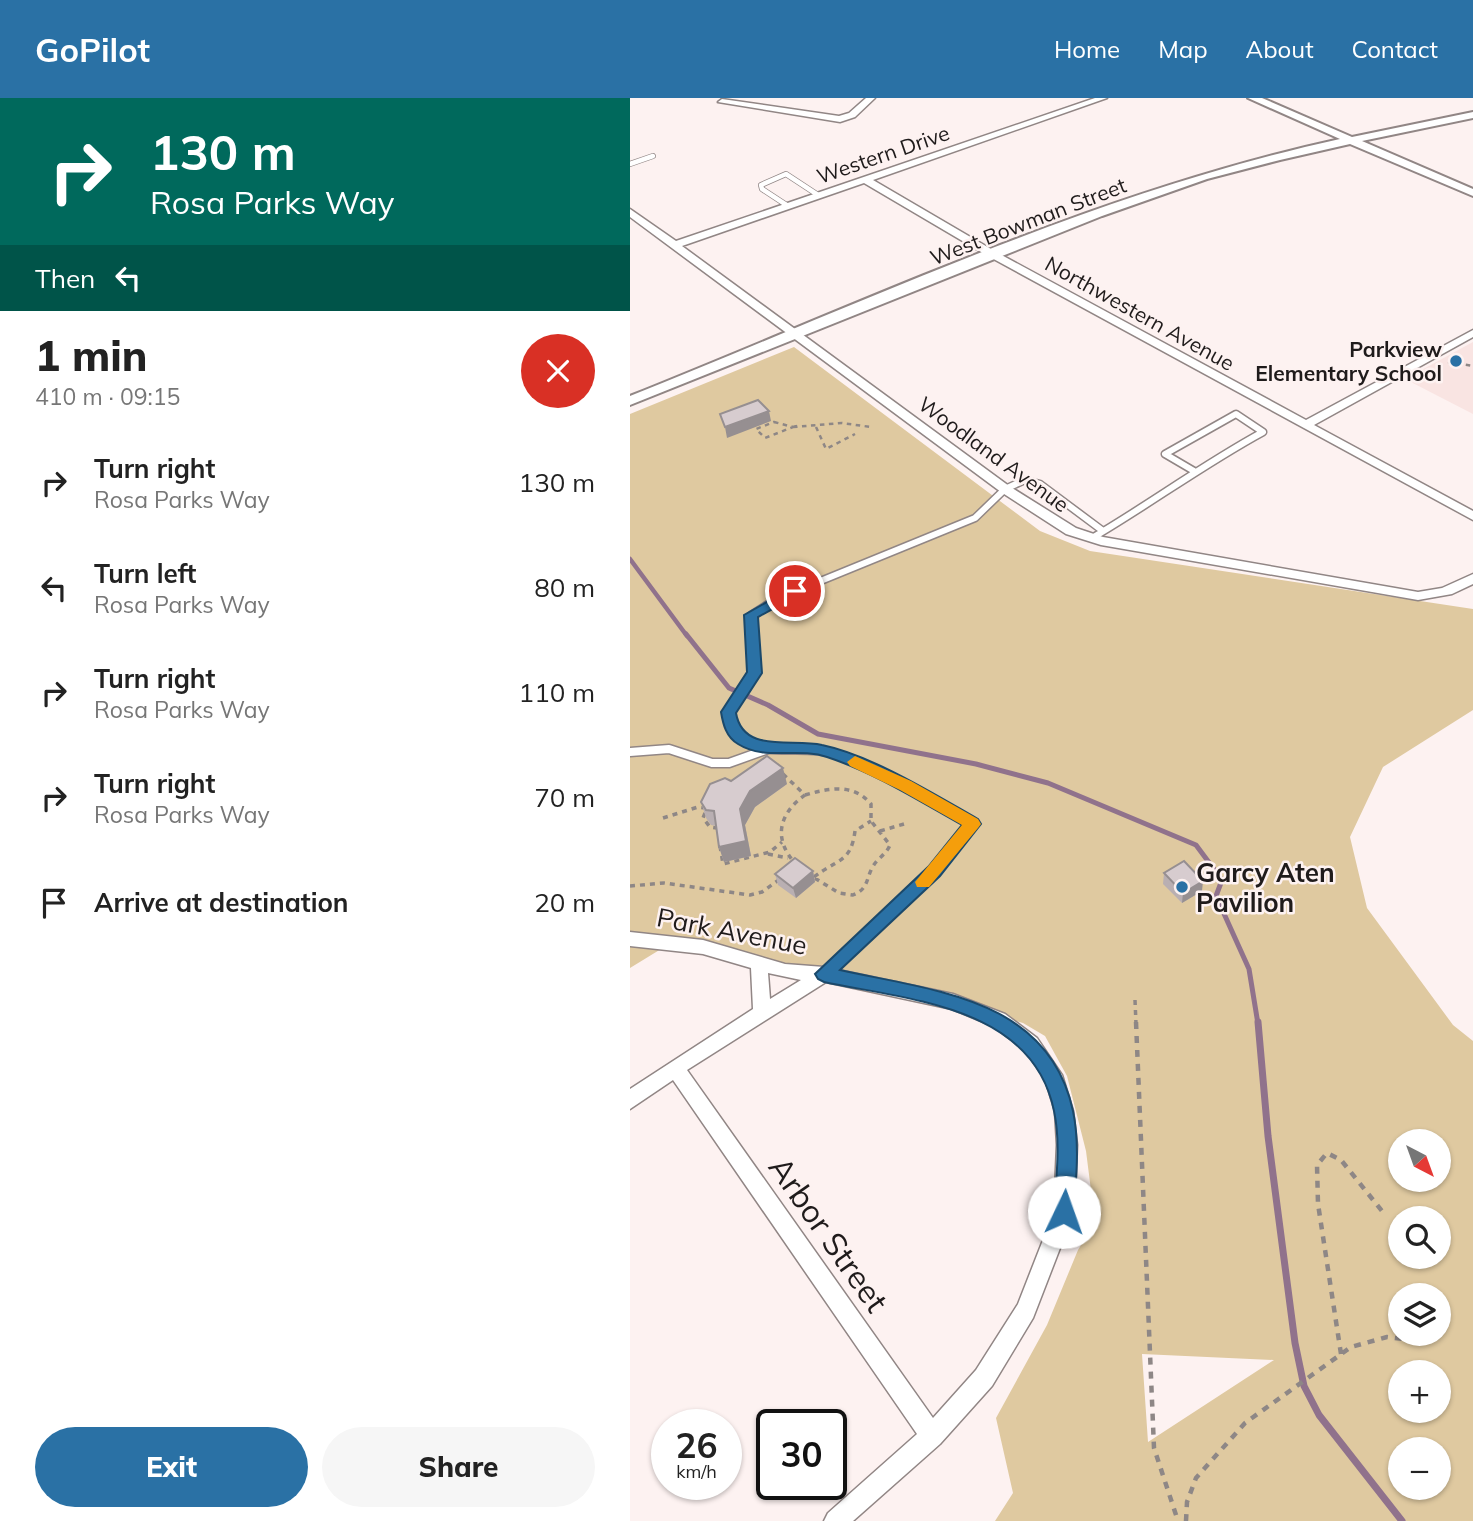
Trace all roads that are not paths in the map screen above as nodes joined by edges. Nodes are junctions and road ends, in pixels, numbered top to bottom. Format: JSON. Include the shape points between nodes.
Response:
{"nodes":[{"id":1,"x":871,"y":98,"type":"edge"},
{"id":2,"x":1103,"y":98,"type":"edge"},
{"id":3,"x":1253,"y":98,"type":"edge"},
{"id":4,"x":722,"y":102,"type":"dead end"},
{"id":5,"x":1473,"y":115,"type":"edge"},
{"id":6,"x":1383,"y":135,"type":"junction"},
{"id":7,"x":1353,"y":141,"type":"junction"},
{"id":8,"x":1378,"y":152,"type":"junction"},
{"id":9,"x":653,"y":156,"type":"dead end"},
{"id":10,"x":630,"y":164,"type":"edge"},
{"id":11,"x":864,"y":179,"type":"junction"},
{"id":12,"x":1473,"y":193,"type":"edge"},
{"id":13,"x":818,"y":195,"type":"junction"},
{"id":14,"x":788,"y":206,"type":"junction"},
{"id":15,"x":630,"y":212,"type":"edge"},
{"id":16,"x":675,"y":245,"type":"junction"},
{"id":17,"x":992,"y":254,"type":"junction"},
{"id":18,"x":1473,"y":333,"type":"edge"},
{"id":19,"x":796,"y":335,"type":"junction"},
{"id":20,"x":631,"y":400,"type":"edge"},
{"id":21,"x":1305,"y":425,"type":"junction"},
{"id":22,"x":1194,"y":471,"type":"junction"},
{"id":23,"x":1005,"y":489,"type":"junction"},
{"id":24,"x":1473,"y":516,"type":"edge"},
{"id":25,"x":1098,"y":535,"type":"junction"},
{"id":26,"x":1473,"y":578,"type":"edge"},
{"id":27,"x":771,"y":748,"type":"junction"},
{"id":28,"x":630,"y":751,"type":"edge"},
{"id":29,"x":630,"y":939,"type":"edge"},
{"id":30,"x":759,"y":963,"type":"junction"},
{"id":31,"x":824,"y":974,"type":"junction"},
{"id":32,"x":762,"y":1013,"type":"junction"},
{"id":33,"x":675,"y":1068,"type":"junction"},
{"id":34,"x":630,"y":1100,"type":"edge"},
{"id":35,"x":932,"y":1436,"type":"junction"},
{"id":36,"x":836,"y":1521,"type":"edge"}],
"edges":[{"from":1,"to":4,"type":"street","via":[[849,117],[835,119]]},
{"from":2,"to":11,"type":"street","name":"Western Drive"},
{"from":3,"to":7,"type":"street"},
{"from":5,"to":6,"type":"street","name":"West Bowman Street"},
{"from":6,"to":7,"type":"street","name":"West Bowman Street"},
{"from":6,"to":8,"type":"street","via":[[1375,144]]},
{"from":7,"to":8,"type":"street"},
{"from":7,"to":17,"type":"street","name":"West Bowman Street","via":[[1167,188]]},
{"from":8,"to":12,"type":"street"},
{"from":9,"to":10,"type":"lane"},
{"from":11,"to":13,"type":"street","name":"Western Drive"},
{"from":11,"to":17,"type":"street","name":"Northwestern Avenue"},
{"from":13,"to":14,"type":"street","name":"Western Drive"},
{"from":13,"to":14,"type":"lane","via":[[786,174],[763,183],[762,189]]},
{"from":14,"to":16,"type":"street","name":"Western Drive"},
{"from":15,"to":16,"type":"street","name":"Woodland Avenue"},
{"from":16,"to":19,"type":"street","name":"Woodland Avenue"},
{"from":17,"to":19,"type":"street","name":"West Bowman Street"},
{"from":17,"to":21,"type":"street","name":"Northwestern Avenue"},
{"from":18,"to":21,"type":"street"},
{"from":19,"to":20,"type":"street","name":"West Bowman Street"},
{"from":19,"to":23,"type":"street","name":"Woodland Avenue"},
{"from":21,"to":24,"type":"street","name":"Northwestern Avenue"},
{"from":22,"to":22,"type":"lane","via":[[1208,462],[1263,432],[1236,414],[1165,454]]},
{"from":22,"to":25,"type":"lane"},
{"from":23,"to":25,"type":"street","name":"Woodland Avenue","via":[[1071,531]]},
{"from":23,"to":25,"type":"lane","via":[[1032,480]]},
{"from":23,"to":27,"type":"lane","via":[[975,518],[799,589],[751,615],[754,673],[728,712],[730,725],[744,741]]},
{"from":25,"to":26,"type":"street","name":"Woodland Avenue","via":[[1419,596],[1440,595]]},
{"from":27,"to":28,"type":"lane","via":[[712,764],[669,750]]},
{"from":27,"to":31,"type":"lane","via":[[804,746],[831,752],[972,824],[934,871]]},
{"from":29,"to":30,"type":"street","name":"Park Avenue","via":[[703,947]]},
{"from":30,"to":31,"type":"street","name":"Park Avenue","via":[[785,971]]},
{"from":30,"to":32,"type":"street"},
{"from":31,"to":32,"type":"street"},
{"from":31,"to":35,"type":"street","name":"Park Avenue","via":[[953,1002],[999,1020],[1031,1044],[1053,1076],[1064,1111],[1068,1145],[1064,1212],[1026,1311],[984,1377]]},
{"from":32,"to":33,"type":"street"},
{"from":33,"to":34,"type":"street"},
{"from":33,"to":35,"type":"street","name":"Arbor Street"},
{"from":35,"to":36,"type":"street","name":"Park Avenue"}]}
